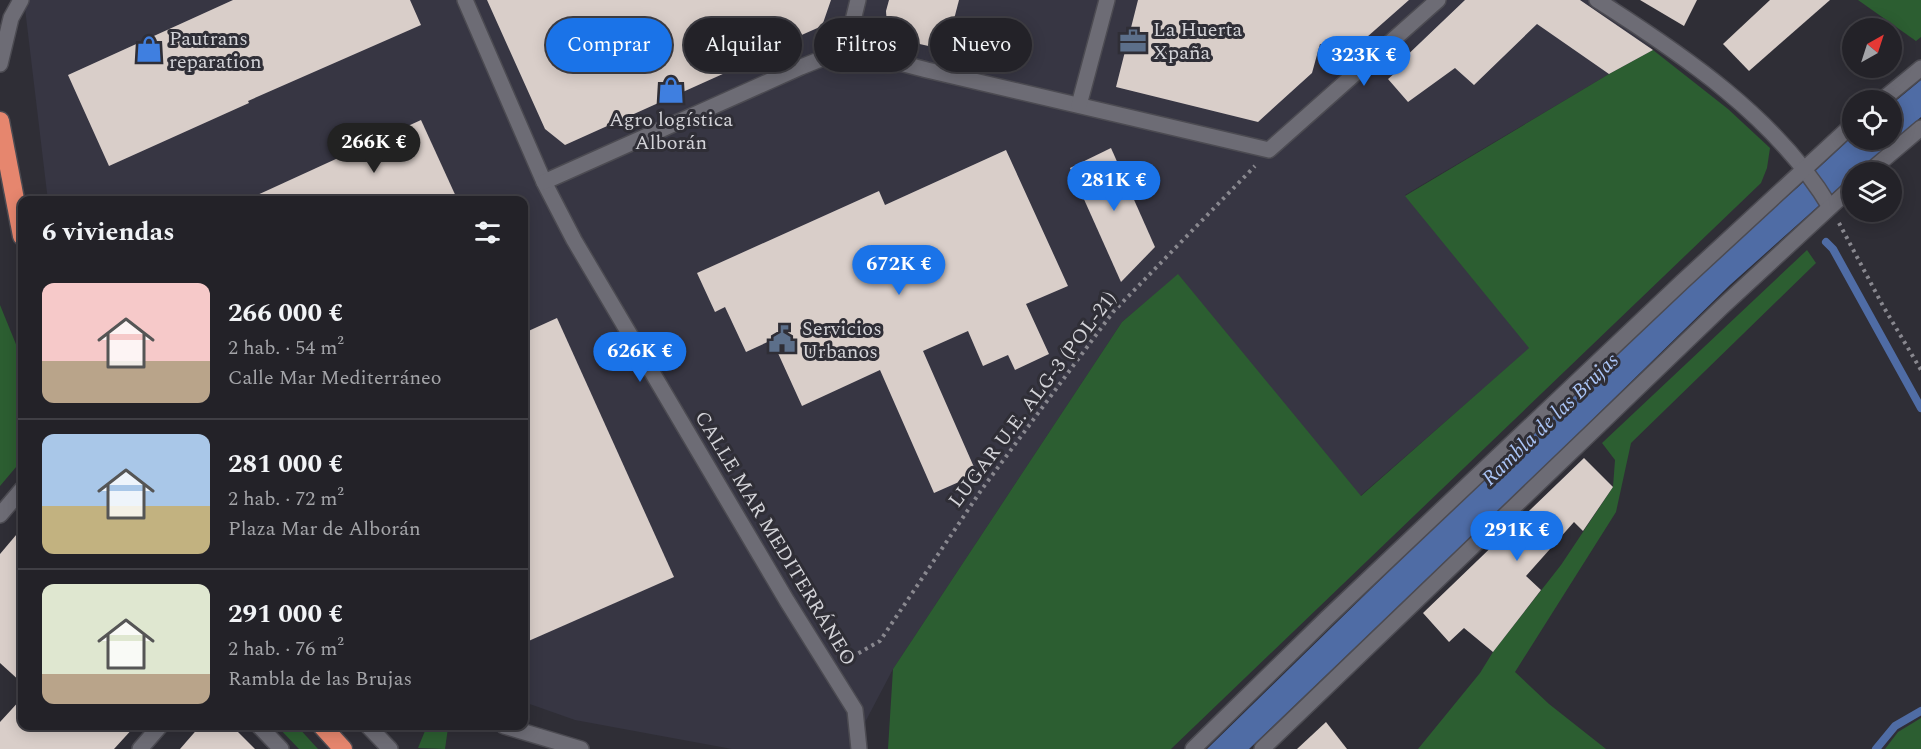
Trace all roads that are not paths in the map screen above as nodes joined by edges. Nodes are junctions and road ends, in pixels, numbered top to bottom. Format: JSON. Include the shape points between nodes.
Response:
{"nodes":[{"id":1,"x":21,"y":0,"type":"edge"},
{"id":2,"x":465,"y":0,"type":"edge"},
{"id":3,"x":858,"y":0,"type":"edge"},
{"id":4,"x":1107,"y":0,"type":"edge"},
{"id":5,"x":1438,"y":0,"type":"edge"},
{"id":6,"x":1597,"y":0,"type":"edge"},
{"id":7,"x":854,"y":18,"type":"edge"},
{"id":8,"x":814,"y":62,"type":"edge"},
{"id":9,"x":0,"y":64,"type":"edge"},
{"id":10,"x":918,"y":66,"type":"edge"},
{"id":11,"x":1921,"y":68,"type":"edge"},
{"id":12,"x":1894,"y":90,"type":"edge"},
{"id":13,"x":1079,"y":105,"type":"junction"},
{"id":14,"x":0,"y":121,"type":"edge"},
{"id":15,"x":1921,"y":128,"type":"edge"},
{"id":16,"x":1842,"y":135,"type":"edge"},
{"id":17,"x":1881,"y":162,"type":"edge"},
{"id":18,"x":1806,"y":173,"type":"junction"},
{"id":19,"x":544,"y":182,"type":"junction"},
{"id":20,"x":1842,"y":194,"type":"edge"},
{"id":21,"x":1828,"y":203,"type":"junction"},
{"id":22,"x":18,"y":215,"type":"edge"},
{"id":23,"x":18,"y":494,"type":"edge"},
{"id":24,"x":0,"y":515,"type":"edge"},
{"id":25,"x":157,"y":730,"type":"edge"},
{"id":26,"x":263,"y":730,"type":"edge"},
{"id":27,"x":326,"y":730,"type":"edge"},
{"id":28,"x":372,"y":730,"type":"edge"},
{"id":29,"x":517,"y":730,"type":"edge"},
{"id":30,"x":140,"y":749,"type":"edge"},
{"id":31,"x":281,"y":749,"type":"edge"},
{"id":32,"x":343,"y":749,"type":"edge"},
{"id":33,"x":390,"y":749,"type":"edge"},
{"id":34,"x":581,"y":749,"type":"edge"},
{"id":35,"x":859,"y":749,"type":"edge"},
{"id":36,"x":1193,"y":749,"type":"edge"},
{"id":37,"x":1262,"y":749,"type":"edge"}],
"edges":[{"from":1,"to":9,"type":"street","via":[[11,18]]},
{"from":2,"to":19,"type":"street","name":"CALLE MAR MEDITERRÁNEO"},
{"from":3,"to":7,"type":"street"},
{"from":4,"to":13,"type":"street"},
{"from":5,"to":13,"type":"street","via":[[1269,150]]},
{"from":6,"to":18,"type":"street","via":[[1720,86],[1777,139]]},
{"from":8,"to":19,"type":"street"},
{"from":10,"to":13,"type":"street"},
{"from":11,"to":12,"type":"street"},
{"from":14,"to":22,"type":"highway"},
{"from":15,"to":17,"type":"street"},
{"from":16,"to":18,"type":"street"},
{"from":18,"to":21,"type":"street"},
{"from":18,"to":36,"type":"street","via":[[1327,618]]},
{"from":19,"to":35,"type":"street","name":"CALLE MAR MEDITERRÁNEO","via":[[592,271],[855,710]]},
{"from":20,"to":21,"type":"street"},
{"from":21,"to":37,"type":"street"},
{"from":23,"to":24,"type":"street"},
{"from":25,"to":30,"type":"street"},
{"from":26,"to":31,"type":"street"},
{"from":27,"to":32,"type":"highway"},
{"from":28,"to":33,"type":"street"},
{"from":29,"to":34,"type":"street"}]}
